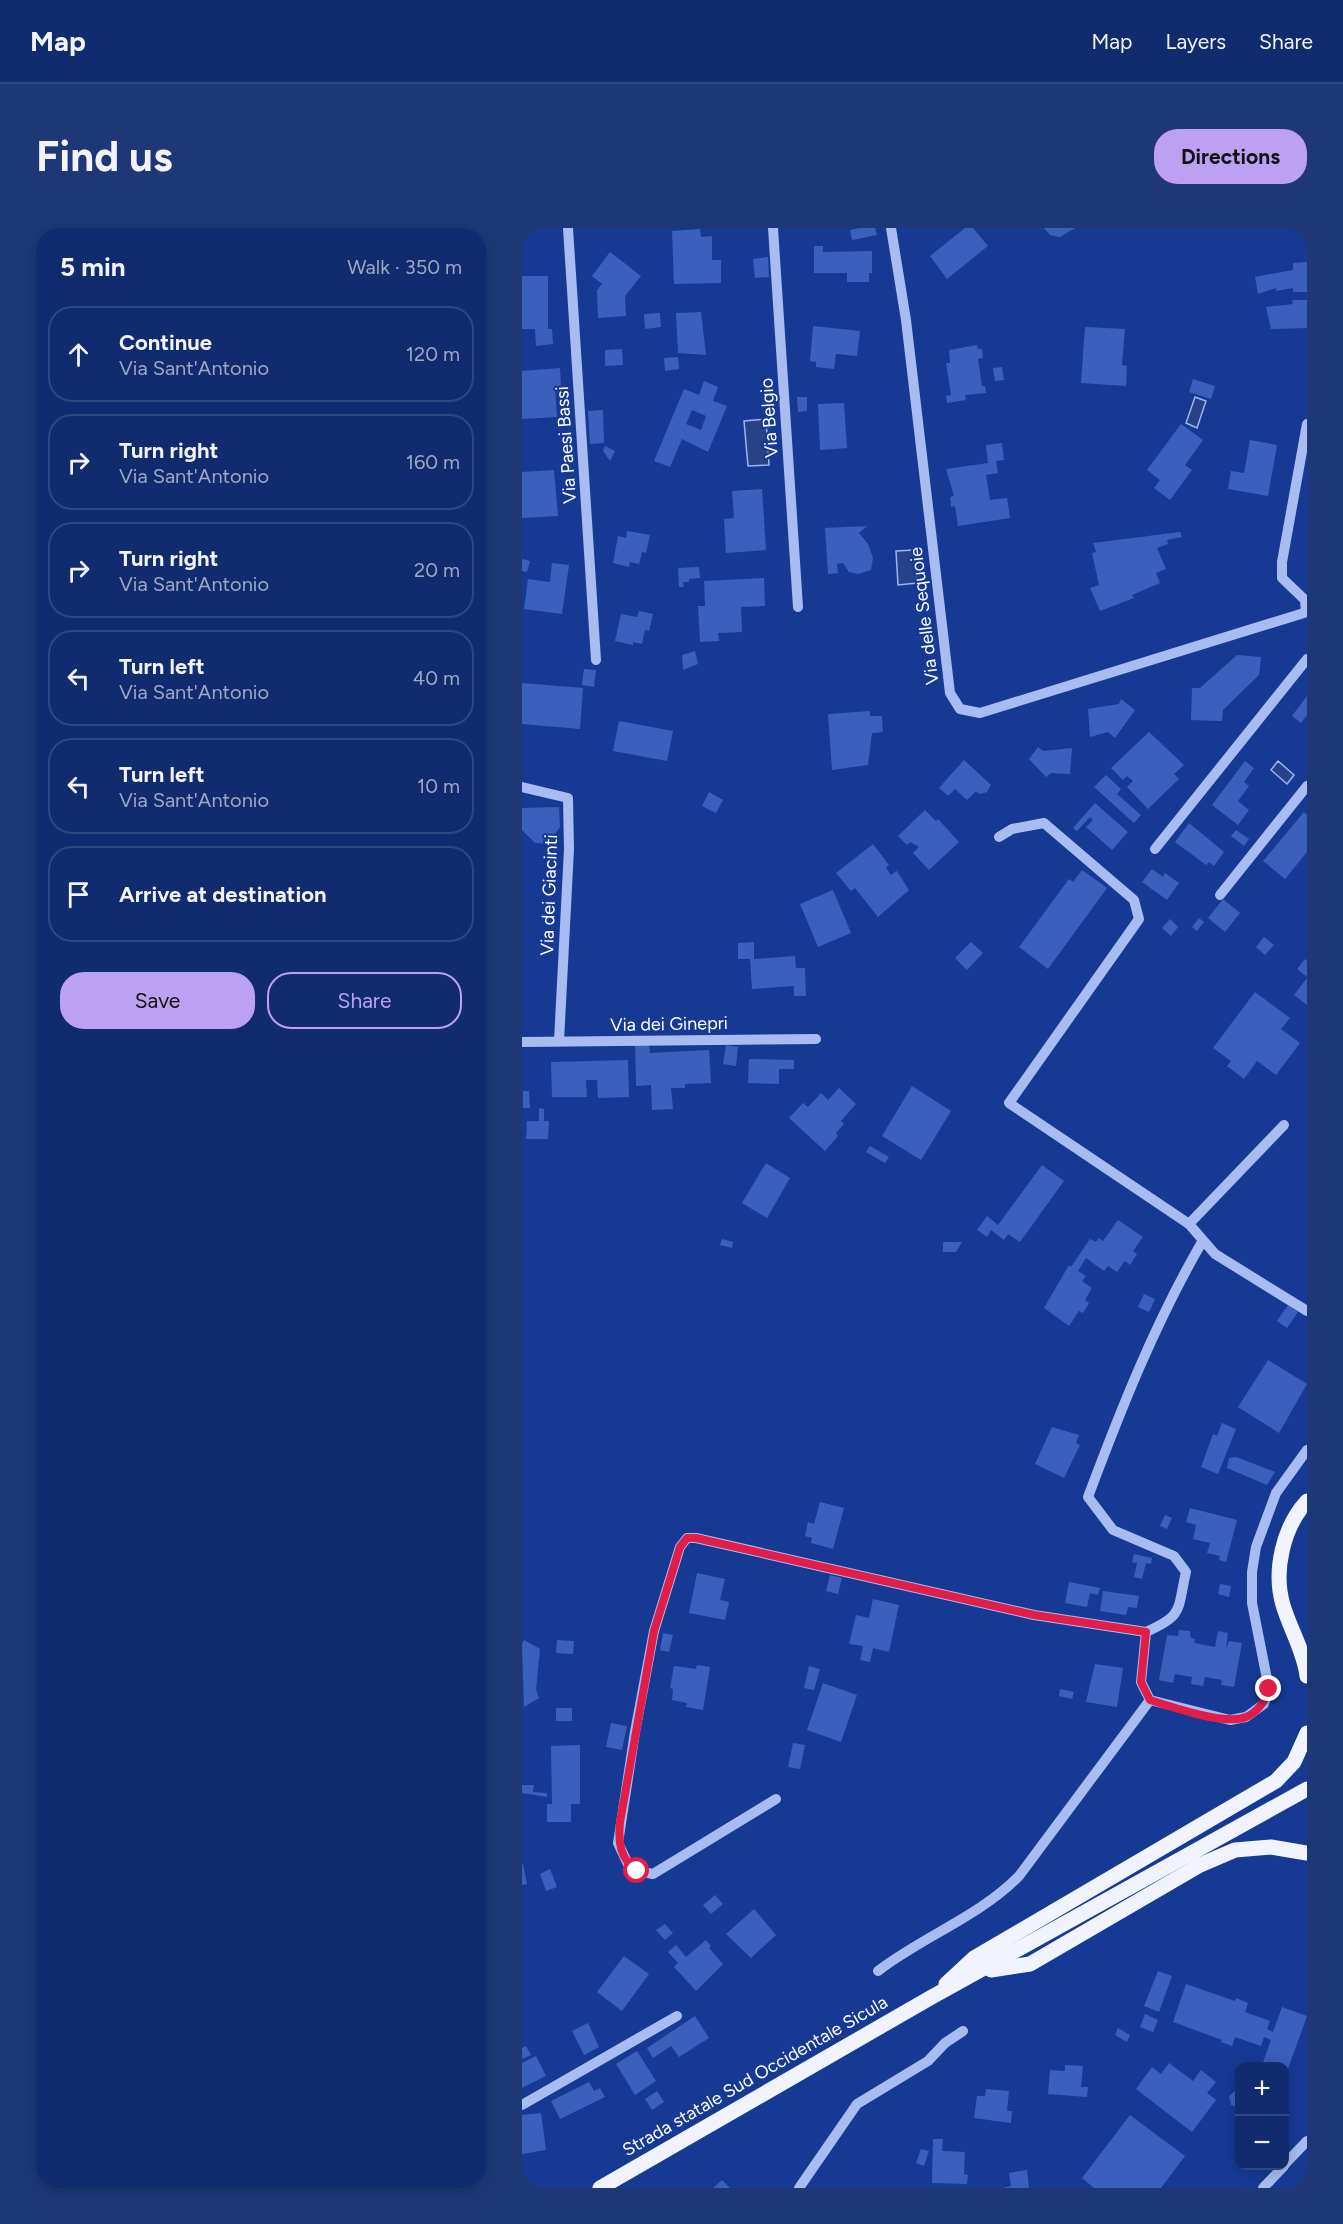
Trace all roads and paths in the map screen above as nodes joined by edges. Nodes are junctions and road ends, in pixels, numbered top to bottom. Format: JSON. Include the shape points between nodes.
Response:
{"nodes":[{"id":1,"x":568,"y":228,"type":"edge"},
{"id":2,"x":773,"y":228,"type":"edge"},
{"id":3,"x":891,"y":228,"type":"edge"},
{"id":4,"x":1307,"y":424,"type":"edge"},
{"id":5,"x":798,"y":607,"type":"dead end"},
{"id":6,"x":1306,"y":612,"type":"edge"},
{"id":7,"x":1307,"y":659,"type":"edge"},
{"id":8,"x":597,"y":660,"type":"dead end"},
{"id":9,"x":1307,"y":786,"type":"edge"},
{"id":10,"x":522,"y":787,"type":"edge"},
{"id":11,"x":999,"y":837,"type":"dead end"},
{"id":12,"x":1155,"y":849,"type":"dead end"},
{"id":13,"x":1220,"y":895,"type":"dead end"},
{"id":14,"x":816,"y":1039,"type":"dead end"},
{"id":15,"x":559,"y":1041,"type":"junction"},
{"id":16,"x":522,"y":1042,"type":"edge"},
{"id":17,"x":1284,"y":1125,"type":"dead end"},
{"id":18,"x":1189,"y":1224,"type":"junction"},
{"id":19,"x":1202,"y":1242,"type":"junction"},
{"id":20,"x":1307,"y":1311,"type":"edge"},
{"id":21,"x":1307,"y":1450,"type":"edge"},
{"id":22,"x":1307,"y":1501,"type":"edge"},
{"id":23,"x":1146,"y":1632,"type":"junction"},
{"id":24,"x":1302,"y":1643,"type":"edge"},
{"id":25,"x":1307,"y":1676,"type":"edge"},
{"id":26,"x":1150,"y":1700,"type":"junction"},
{"id":27,"x":1307,"y":1733,"type":"edge"},
{"id":28,"x":1307,"y":1789,"type":"edge"},
{"id":29,"x":776,"y":1799,"type":"dead end"},
{"id":30,"x":1307,"y":1853,"type":"edge"},
{"id":31,"x":878,"y":1971,"type":"dead end"},
{"id":32,"x":979,"y":1972,"type":"junction"},
{"id":33,"x":930,"y":1998,"type":"junction"},
{"id":34,"x":677,"y":2016,"type":"dead end"},
{"id":35,"x":963,"y":2031,"type":"dead end"},
{"id":36,"x":522,"y":2105,"type":"edge"},
{"id":37,"x":1305,"y":2146,"type":"edge"},
{"id":38,"x":1289,"y":2160,"type":"edge"},
{"id":39,"x":1279,"y":2170,"type":"edge"},
{"id":40,"x":600,"y":2188,"type":"edge"},
{"id":41,"x":799,"y":2188,"type":"edge"},
{"id":42,"x":1263,"y":2188,"type":"edge"}],
"edges":[{"from":1,"to":8,"type":"street","name":"Via Paesi Bassi"},
{"from":2,"to":5,"type":"street","name":"Via Belgio"},
{"from":3,"to":6,"type":"street","name":"Via delle Sequoie","via":[[906,320],[950,693],[960,709],[980,713]]},
{"from":4,"to":6,"type":"street","via":[[1282,562],[1282,578],[1305,600]]},
{"from":7,"to":12,"type":"street"},
{"from":9,"to":13,"type":"street"},
{"from":10,"to":15,"type":"street","name":"Via dei Giacinti","via":[[568,798],[570,849]]},
{"from":11,"to":18,"type":"street","via":[[1012,829],[1044,823],[1134,900],[1139,919],[1009,1103]]},
{"from":14,"to":15,"type":"street","name":"Via dei Ginepri"},
{"from":15,"to":16,"type":"street","name":"Via dei Ginepri"},
{"from":17,"to":18,"type":"street"},
{"from":18,"to":19,"type":"street"},
{"from":19,"to":20,"type":"street"},
{"from":19,"to":23,"type":"street","via":[[1138,1368],[1088,1497],[1113,1530],[1174,1556],[1186,1572],[1177,1611],[1171,1620]]},
{"from":21,"to":26,"type":"street","via":[[1276,1493],[1264,1521],[1254,1564],[1252,1603],[1269,1689],[1264,1704],[1246,1717],[1230,1720]]},
{"from":22,"to":24,"type":"main road","via":[[1291,1524],[1280,1573],[1283,1605]]},
{"from":23,"to":26,"type":"street","via":[[1141,1682]]},
{"from":23,"to":29,"type":"street","via":[[1034,1615],[687,1538],[680,1547],[654,1631],[618,1843],[628,1864],[637,1871],[653,1874]]},
{"from":24,"to":25,"type":"main road"},
{"from":26,"to":31,"type":"street","via":[[1004,1891]]},
{"from":27,"to":33,"type":"main road","via":[[1294,1762],[1276,1781],[974,1958]]},
{"from":28,"to":32,"type":"main road"},
{"from":30,"to":32,"type":"main road","via":[[1271,1847],[1235,1850],[1200,1865],[1030,1964]]},
{"from":32,"to":33,"type":"main road"},
{"from":33,"to":40,"type":"main road","name":"Strada statale Sud Occidentale Sicula"},
{"from":34,"to":36,"type":"street"},
{"from":35,"to":41,"type":"street","via":[[928,2061],[857,2104]]},
{"from":37,"to":38,"type":"street"},
{"from":39,"to":42,"type":"street"}]}
